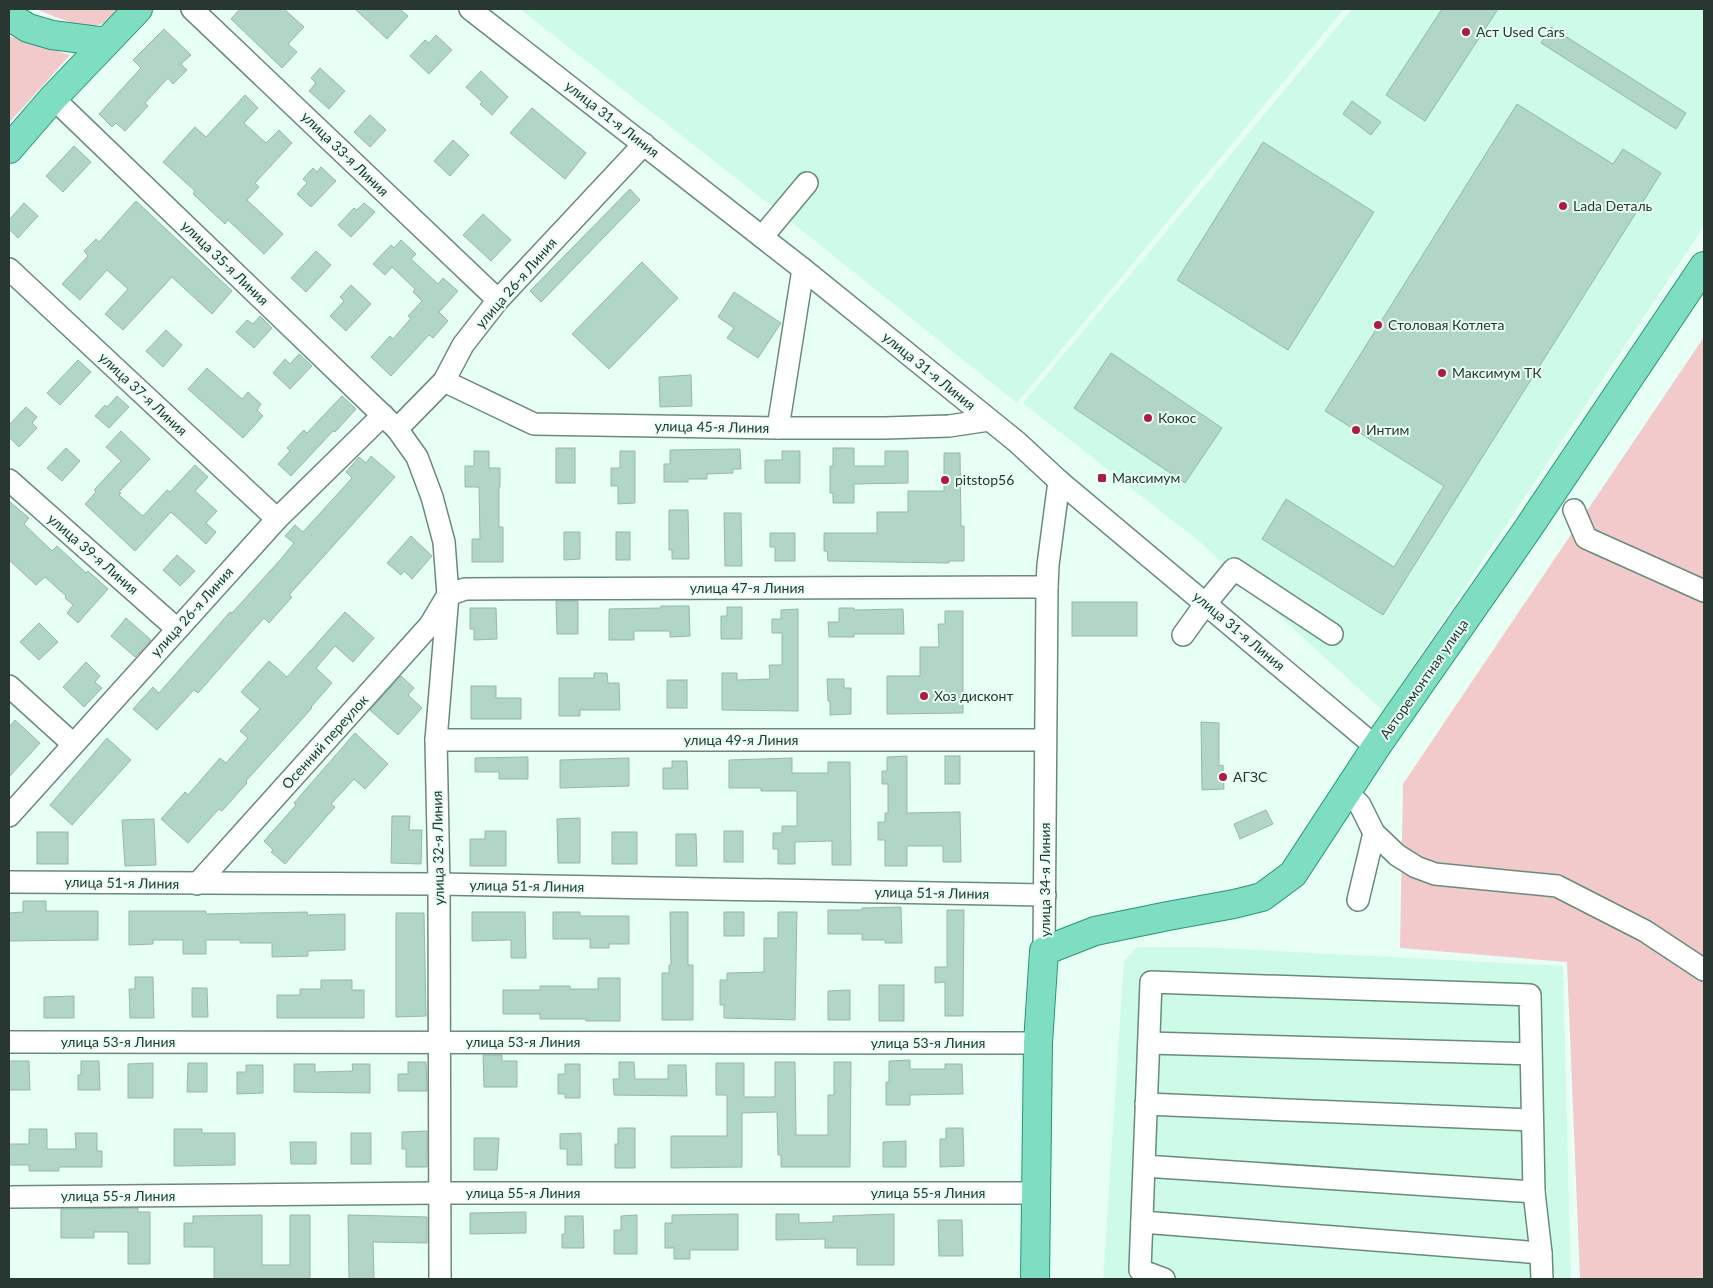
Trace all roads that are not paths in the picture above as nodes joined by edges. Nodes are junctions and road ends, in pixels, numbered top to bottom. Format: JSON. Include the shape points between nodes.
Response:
{"nodes":[{"id":1,"x":138,"y":9,"type":"edge"},
{"id":2,"x":192,"y":9,"type":"edge"},
{"id":3,"x":470,"y":9,"type":"edge"},
{"id":4,"x":9,"y":16,"type":"edge"},
{"id":5,"x":106,"y":42,"type":"junction"},
{"id":6,"x":53,"y":98,"type":"junction"},
{"id":7,"x":644,"y":144,"type":"junction"},
{"id":8,"x":9,"y":149,"type":"edge"},
{"id":9,"x":807,"y":184,"type":"dead end"},
{"id":10,"x":762,"y":237,"type":"junction"},
{"id":11,"x":1704,"y":266,"type":"edge"},
{"id":12,"x":9,"y":269,"type":"edge"},
{"id":13,"x":803,"y":269,"type":"junction"},
{"id":14,"x":498,"y":300,"type":"junction"},
{"id":15,"x":444,"y":381,"type":"junction"},
{"id":16,"x":988,"y":420,"type":"junction"},
{"id":17,"x":390,"y":422,"type":"junction"},
{"id":18,"x":778,"y":428,"type":"junction"},
{"id":19,"x":9,"y":480,"type":"edge"},
{"id":20,"x":1059,"y":481,"type":"junction"},
{"id":21,"x":1574,"y":510,"type":"dead end"},
{"id":22,"x":277,"y":519,"type":"junction"},
{"id":23,"x":1047,"y":587,"type":"junction"},
{"id":24,"x":1704,"y":591,"type":"edge"},
{"id":25,"x":448,"y":595,"type":"junction"},
{"id":26,"x":1206,"y":603,"type":"junction"},
{"id":27,"x":177,"y":629,"type":"junction"},
{"id":28,"x":1332,"y":634,"type":"dead end"},
{"id":29,"x":1183,"y":635,"type":"dead end"},
{"id":30,"x":9,"y":686,"type":"edge"},
{"id":31,"x":436,"y":740,"type":"junction"},
{"id":32,"x":1045,"y":740,"type":"junction"},
{"id":33,"x":73,"y":744,"type":"junction"},
{"id":34,"x":1376,"y":748,"type":"junction"},
{"id":35,"x":1347,"y":792,"type":"junction"},
{"id":36,"x":9,"y":816,"type":"edge"},
{"id":37,"x":1374,"y":833,"type":"junction"},
{"id":38,"x":9,"y":882,"type":"edge"},
{"id":39,"x":198,"y":884,"type":"junction"},
{"id":40,"x":438,"y":884,"type":"junction"},
{"id":41,"x":1045,"y":894,"type":"junction"},
{"id":42,"x":1358,"y":900,"type":"dead end"},
{"id":43,"x":1044,"y":951,"type":"junction"},
{"id":44,"x":1704,"y":970,"type":"edge"},
{"id":45,"x":9,"y":1042,"type":"edge"},
{"id":46,"x":438,"y":1042,"type":"junction"},
{"id":47,"x":1038,"y":1043,"type":"junction"},
{"id":48,"x":1148,"y":1043,"type":"junction"},
{"id":49,"x":1531,"y":1054,"type":"junction"},
{"id":50,"x":1146,"y":1104,"type":"junction"},
{"id":51,"x":1532,"y":1120,"type":"junction"},
{"id":52,"x":1144,"y":1166,"type":"junction"},
{"id":53,"x":1534,"y":1192,"type":"junction"},
{"id":54,"x":1037,"y":1193,"type":"junction"},
{"id":55,"x":440,"y":1194,"type":"junction"},
{"id":56,"x":9,"y":1197,"type":"edge"},
{"id":57,"x":1142,"y":1222,"type":"junction"},
{"id":58,"x":1541,"y":1254,"type":"junction"},
{"id":59,"x":440,"y":1279,"type":"edge"},
{"id":60,"x":1035,"y":1279,"type":"edge"},
{"id":61,"x":1164,"y":1279,"type":"edge"},
{"id":62,"x":1542,"y":1279,"type":"edge"}],
"edges":[{"from":1,"to":5,"type":"main road"},
{"from":2,"to":14,"type":"street","name":"улица 33-я Линия"},
{"from":3,"to":7,"type":"street","name":"улица 31-я Линия"},
{"from":4,"to":5,"type":"main road","via":[[28,28],[52,35]]},
{"from":5,"to":6,"type":"main road"},
{"from":6,"to":8,"type":"main road"},
{"from":6,"to":17,"type":"street","name":"улица 35-я Линия"},
{"from":7,"to":10,"type":"street","name":"улица 31-я Линия"},
{"from":7,"to":14,"type":"street","name":"улица 26-я Линия"},
{"from":9,"to":10,"type":"street"},
{"from":10,"to":13,"type":"street","name":"улица 31-я Линия"},
{"from":11,"to":34,"type":"main road","name":"Авторемонтная улица"},
{"from":12,"to":22,"type":"street","name":"улица 37-я Линия"},
{"from":13,"to":16,"type":"street","name":"улица 31-я Линия"},
{"from":13,"to":18,"type":"street"},
{"from":14,"to":15,"type":"street","name":"улица 26-я Линия","via":[[463,345]]},
{"from":15,"to":17,"type":"street","name":"улица 26-я Линия"},
{"from":15,"to":18,"type":"street","name":"улица 45-я Линия","via":[[534,424]]},
{"from":16,"to":18,"type":"street","name":"улица 45-я Линия","via":[[940,426]]},
{"from":16,"to":20,"type":"street","name":"улица 31-я Линия"},
{"from":17,"to":22,"type":"street","name":"улица 26-я Линия"},
{"from":17,"to":25,"type":"street","name":"улица 32-я Линия","via":[[417,457],[432,497],[444,542]]},
{"from":19,"to":27,"type":"street","name":"улица 39-я Линия"},
{"from":20,"to":23,"type":"street","name":"улица 34-я Линия"},
{"from":20,"to":26,"type":"street","name":"улица 31-я Линия"},
{"from":21,"to":24,"type":"street","via":[[1586,538]]},
{"from":22,"to":27,"type":"street","name":"улица 26-я Линия"},
{"from":23,"to":25,"type":"street","name":"улица 47-я Линия","via":[[465,589]]},
{"from":23,"to":32,"type":"street","name":"улица 34-я Линия"},
{"from":25,"to":31,"type":"street","name":"улица 32-я Линия"},
{"from":25,"to":39,"type":"street","name":"Осенний переулок","via":[[430,625]]},
{"from":26,"to":28,"type":"street","via":[[1234,569]]},
{"from":26,"to":29,"type":"street"},
{"from":26,"to":34,"type":"street","name":"улица 31-я Линия"},
{"from":27,"to":33,"type":"street","name":"улица 26-я Линия"},
{"from":30,"to":33,"type":"street"},
{"from":31,"to":32,"type":"street","name":"улица 49-я Линия"},
{"from":31,"to":40,"type":"street","name":"улица 32-я Линия"},
{"from":32,"to":41,"type":"street","name":"улица 34-я Линия"},
{"from":33,"to":36,"type":"street","name":"улица 26-я Линия"},
{"from":34,"to":35,"type":"main road","name":"Авторемонтная улица"},
{"from":35,"to":37,"type":"street","via":[[1360,805]]},
{"from":35,"to":43,"type":"main road","name":"Авторемонтная улица","via":[[1293,874],[1262,896],[1095,931]]},
{"from":37,"to":42,"type":"street"},
{"from":37,"to":44,"type":"street","via":[[1416,867],[1435,874],[1558,886],[1644,931]]},
{"from":38,"to":39,"type":"street","name":"улица 51-я Линия"},
{"from":39,"to":40,"type":"street","name":"улица 51-я Линия"},
{"from":40,"to":41,"type":"street","name":"улица 51-я Линия"},
{"from":40,"to":46,"type":"street","name":"улица 32-я Линия"},
{"from":41,"to":43,"type":"street","name":"улица 34-я Линия"},
{"from":43,"to":47,"type":"main road","name":"улица 34-я Линия"},
{"from":45,"to":46,"type":"street","name":"улица 53-я Линия"},
{"from":46,"to":47,"type":"street","name":"улица 53-я Линия"},
{"from":46,"to":55,"type":"street","name":"улица 32-я Линия"},
{"from":47,"to":54,"type":"main road","name":"улица 34-я Линия"},
{"from":48,"to":49,"type":"street"},
{"from":48,"to":49,"type":"street","via":[[1151,982],[1161,982],[1530,995]]},
{"from":48,"to":50,"type":"street"},
{"from":49,"to":51,"type":"street"},
{"from":50,"to":51,"type":"street"},
{"from":50,"to":52,"type":"street"},
{"from":51,"to":53,"type":"street"},
{"from":52,"to":53,"type":"street"},
{"from":52,"to":57,"type":"street"},
{"from":53,"to":58,"type":"street"},
{"from":54,"to":55,"type":"street","name":"улица 55-я Линия"},
{"from":54,"to":60,"type":"main road","name":"улица 34-я Линия"},
{"from":55,"to":56,"type":"street","name":"улица 55-я Линия"},
{"from":55,"to":59,"type":"street","name":"улица 32-я Линия"},
{"from":57,"to":58,"type":"street"},
{"from":57,"to":61,"type":"street","via":[[1140,1270]]},
{"from":58,"to":62,"type":"street"}]}
